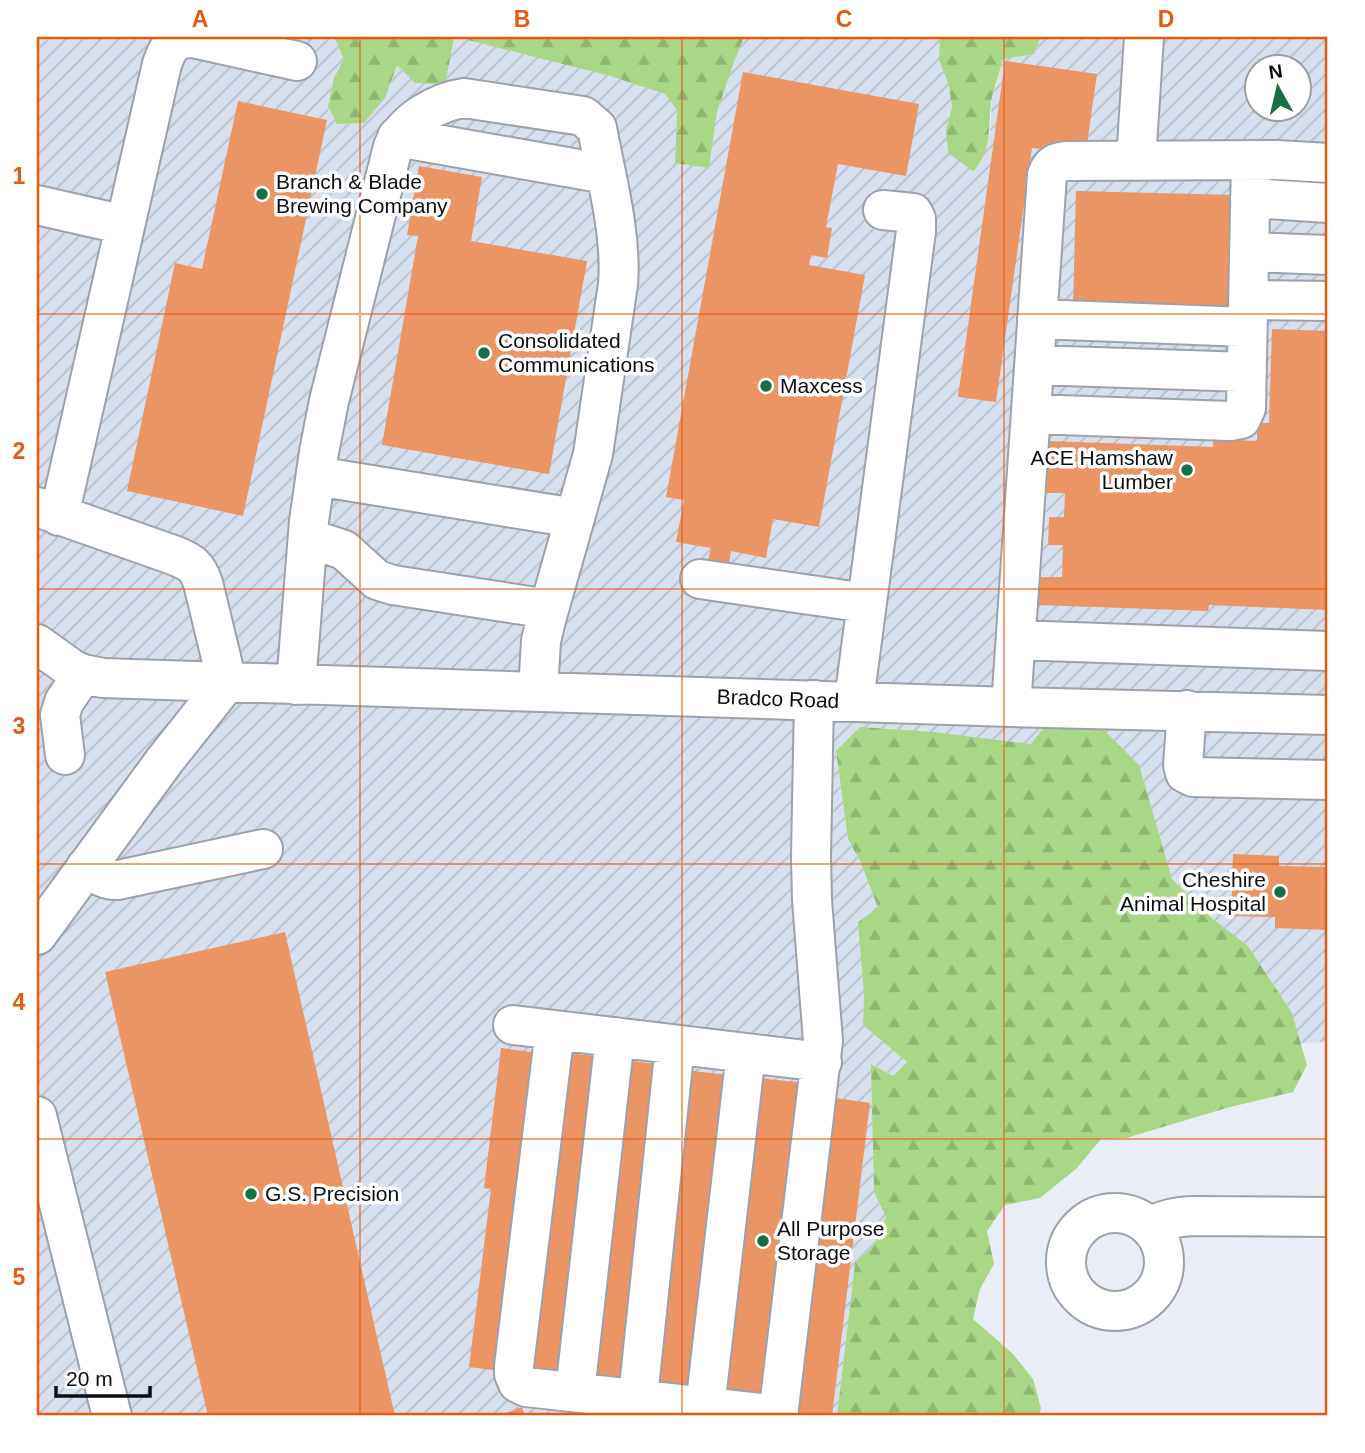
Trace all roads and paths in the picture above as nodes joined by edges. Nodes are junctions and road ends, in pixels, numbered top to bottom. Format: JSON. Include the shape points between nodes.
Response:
{"nodes":[{"id":1,"x":1144,"y":37,"type":"edge"},
{"id":2,"x":298,"y":61,"type":"dead end"},
{"id":3,"x":397,"y":137,"type":"junction"},
{"id":4,"x":1251,"y":160,"type":"junction"},
{"id":5,"x":1136,"y":161,"type":"junction"},
{"id":6,"x":1328,"y":163,"type":"edge"},
{"id":7,"x":606,"y":174,"type":"junction"},
{"id":8,"x":1250,"y":198,"type":"junction"},
{"id":9,"x":1328,"y":203,"type":"edge"},
{"id":10,"x":37,"y":205,"type":"edge"},
{"id":11,"x":883,"y":210,"type":"dead end"},
{"id":12,"x":125,"y":225,"type":"junction"},
{"id":13,"x":1249,"y":252,"type":"junction"},
{"id":14,"x":1328,"y":255,"type":"edge"},
{"id":15,"x":1328,"y":301,"type":"edge"},
{"id":16,"x":1248,"y":313,"type":"junction"},
{"id":17,"x":1037,"y":319,"type":"junction"},
{"id":18,"x":1034,"y":365,"type":"junction"},
{"id":19,"x":1247,"y":372,"type":"junction"},
{"id":20,"x":1031,"y":414,"type":"junction"},
{"id":21,"x":316,"y":476,"type":"junction"},
{"id":22,"x":48,"y":511,"type":"edge"},
{"id":23,"x":575,"y":518,"type":"junction"},
{"id":24,"x":308,"y":538,"type":"junction"},
{"id":25,"x":700,"y":579,"type":"dead end"},
{"id":26,"x":866,"y":603,"type":"junction"},
{"id":27,"x":549,"y":609,"type":"junction"},
{"id":28,"x":1016,"y":640,"type":"junction"},
{"id":29,"x":37,"y":644,"type":"edge"},
{"id":30,"x":1328,"y":651,"type":"edge"},
{"id":31,"x":83,"y":674,"type":"junction"},
{"id":32,"x":227,"y":682,"type":"junction"},
{"id":33,"x":296,"y":685,"type":"junction"},
{"id":34,"x":538,"y":691,"type":"junction"},
{"id":35,"x":814,"y":700,"type":"junction"},
{"id":36,"x":853,"y":701,"type":"junction"},
{"id":37,"x":1011,"y":707,"type":"junction"},
{"id":38,"x":1187,"y":710,"type":"junction"},
{"id":39,"x":1328,"y":715,"type":"edge"},
{"id":40,"x":65,"y":755,"type":"dead end"},
{"id":41,"x":1328,"y":780,"type":"edge"},
{"id":42,"x":263,"y":849,"type":"dead end"},
{"id":43,"x":86,"y":867,"type":"junction"},
{"id":44,"x":37,"y":935,"type":"edge"},
{"id":45,"x":513,"y":1025,"type":"dead end"},
{"id":46,"x":555,"y":1030,"type":"junction"},
{"id":47,"x":615,"y":1037,"type":"junction"},
{"id":48,"x":675,"y":1045,"type":"junction"},
{"id":49,"x":746,"y":1053,"type":"junction"},
{"id":50,"x":822,"y":1062,"type":"junction"},
{"id":51,"x":37,"y":1116,"type":"edge"},
{"id":52,"x":1328,"y":1217,"type":"edge"},
{"id":53,"x":1150,"y":1227,"type":"dead end"},
{"id":54,"x":559,"y":1399,"type":"edge"},
{"id":55,"x":637,"y":1408,"type":"edge"},
{"id":56,"x":705,"y":1411,"type":"edge"},
{"id":57,"x":778,"y":1415,"type":"edge"},
{"id":58,"x":112,"y":1416,"type":"edge"}],
"edges":[{"from":1,"to":5,"type":"street"},
{"from":2,"to":12,"type":"street","via":[[193,38],[176,40],[162,64]]},
{"from":3,"to":7,"type":"street"},
{"from":3,"to":7,"type":"street","via":[[437,106],[464,98],[583,116],[597,128]]},
{"from":3,"to":21,"type":"street","via":[[329,401]]},
{"from":4,"to":5,"type":"street"},
{"from":4,"to":6,"type":"street"},
{"from":4,"to":8,"type":"street"},
{"from":5,"to":17,"type":"street","via":[[1068,161],[1050,167]]},
{"from":7,"to":23,"type":"street","via":[[620,265],[593,454]]},
{"from":8,"to":9,"type":"street"},
{"from":8,"to":13,"type":"street"},
{"from":10,"to":12,"type":"street"},
{"from":11,"to":26,"type":"street","via":[[913,213],[916,230]]},
{"from":12,"to":22,"type":"street"},
{"from":13,"to":14,"type":"street"},
{"from":13,"to":16,"type":"street"},
{"from":15,"to":16,"type":"street"},
{"from":16,"to":17,"type":"street"},
{"from":16,"to":19,"type":"street"},
{"from":17,"to":18,"type":"street"},
{"from":18,"to":19,"type":"street"},
{"from":18,"to":20,"type":"street"},
{"from":19,"to":20,"type":"street","via":[[1246,408],[1241,419]]},
{"from":20,"to":28,"type":"street"},
{"from":21,"to":23,"type":"street"},
{"from":21,"to":24,"type":"street"},
{"from":22,"to":32,"type":"street","via":[[191,562],[203,583]]},
{"from":23,"to":27,"type":"street"},
{"from":24,"to":27,"type":"street","via":[[344,550],[377,580],[393,585]]},
{"from":24,"to":33,"type":"street"},
{"from":25,"to":26,"type":"street"},
{"from":26,"to":36,"type":"street"},
{"from":27,"to":34,"type":"street","via":[[541,641]]},
{"from":28,"to":30,"type":"street"},
{"from":28,"to":37,"type":"street"},
{"from":29,"to":31,"type":"street"},
{"from":31,"to":32,"type":"street","name":"Bradco Road"},
{"from":31,"to":40,"type":"street","via":[[60,715]]},
{"from":32,"to":33,"type":"street","name":"Bradco Road"},
{"from":32,"to":43,"type":"street"},
{"from":33,"to":34,"type":"street","name":"Bradco Road"},
{"from":34,"to":35,"type":"street","name":"Bradco Road"},
{"from":35,"to":36,"type":"street","name":"Bradco Road"},
{"from":35,"to":50,"type":"street","via":[[811,857]]},
{"from":36,"to":37,"type":"street","name":"Bradco Road"},
{"from":37,"to":38,"type":"street","name":"Bradco Road"},
{"from":38,"to":39,"type":"street","name":"Bradco Road"},
{"from":38,"to":41,"type":"street","via":[[1183,765],[1192,777]]},
{"from":42,"to":43,"type":"street","via":[[118,880],[103,878]]},
{"from":43,"to":44,"type":"street"},
{"from":45,"to":46,"type":"street"},
{"from":46,"to":47,"type":"street"},
{"from":46,"to":54,"type":"street","via":[[514,1374],[518,1383]]},
{"from":47,"to":48,"type":"street"},
{"from":47,"to":54,"type":"street"},
{"from":48,"to":49,"type":"street"},
{"from":48,"to":55,"type":"street"},
{"from":49,"to":50,"type":"street"},
{"from":49,"to":56,"type":"street"},
{"from":50,"to":57,"type":"street"},
{"from":51,"to":58,"type":"street"},
{"from":52,"to":53,"type":"street","via":[[1198,1215]]},
{"from":54,"to":55,"type":"street"},
{"from":55,"to":56,"type":"street"},
{"from":56,"to":57,"type":"street"}]}
